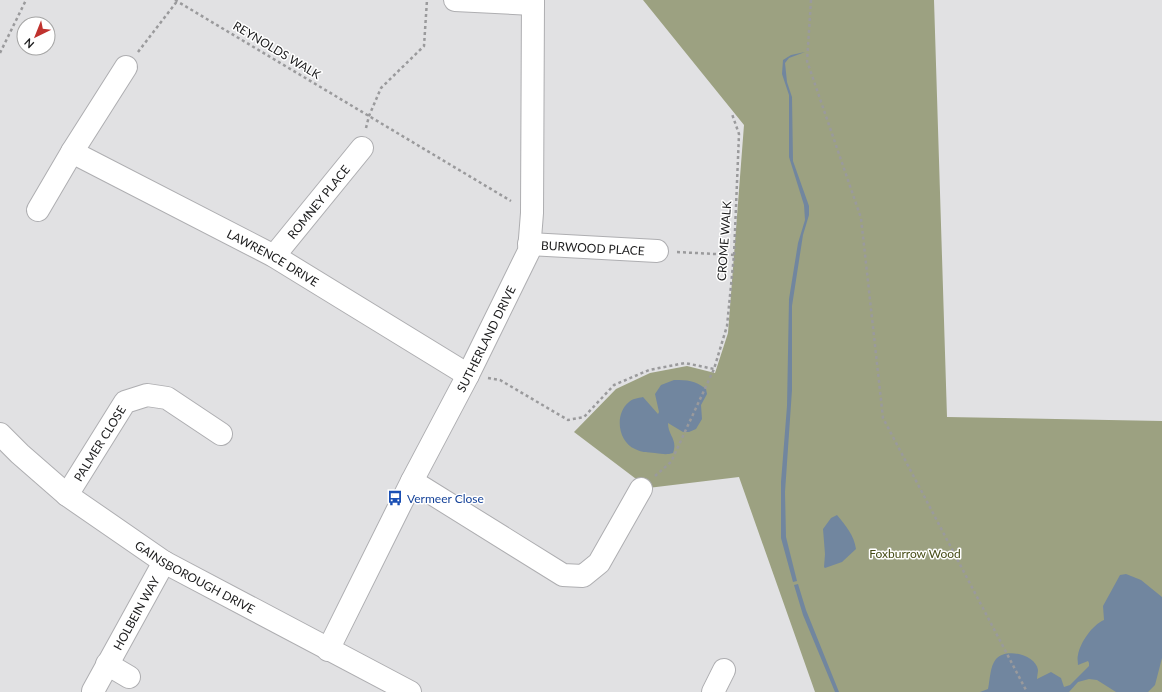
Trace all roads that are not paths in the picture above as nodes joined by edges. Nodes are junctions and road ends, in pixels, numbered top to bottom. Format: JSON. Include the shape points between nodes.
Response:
{"nodes":[{"id":1,"x":455,"y":0,"type":"edge"},
{"id":2,"x":533,"y":2,"type":"edge"},
{"id":3,"x":126,"y":67,"type":"road end"},
{"id":4,"x":362,"y":148,"type":"road end"},
{"id":5,"x":72,"y":152,"type":"junction"},
{"id":6,"x":38,"y":210,"type":"dead end"},
{"id":7,"x":529,"y":244,"type":"junction"},
{"id":8,"x":657,"y":252,"type":"road end"},
{"id":9,"x":274,"y":256,"type":"junction"},
{"id":10,"x":468,"y":375,"type":"junction"},
{"id":11,"x":0,"y":434,"type":"edge"},
{"id":12,"x":220,"y":434,"type":"dead end"},
{"id":13,"x":412,"y":481,"type":"junction"},
{"id":14,"x":641,"y":489,"type":"road end"},
{"id":15,"x":67,"y":495,"type":"junction"},
{"id":16,"x":164,"y":562,"type":"junction"},
{"id":17,"x":328,"y":650,"type":"junction"},
{"id":18,"x":108,"y":664,"type":"junction"},
{"id":19,"x":724,"y":670,"type":"dead end"},
{"id":20,"x":129,"y":677,"type":"dead end"},
{"id":21,"x":93,"y":691,"type":"dead end"},
{"id":22,"x":410,"y":692,"type":"edge"},
{"id":23,"x":713,"y":692,"type":"edge"}],
"edges":[{"from":1,"to":2,"type":"street"},
{"from":2,"to":7,"type":"street","name":"SUTHERLAND DRIVE","via":[[532,213]]},
{"from":3,"to":5,"type":"street"},
{"from":4,"to":9,"type":"street","name":"ROMNEY PLACE"},
{"from":5,"to":6,"type":"street"},
{"from":5,"to":9,"type":"street","name":"LAWRENCE DRIVE"},
{"from":7,"to":8,"type":"street","name":"BURWOOD PLACE"},
{"from":7,"to":10,"type":"street","name":"SUTHERLAND DRIVE","via":[[529,251]]},
{"from":9,"to":10,"type":"street","name":"LAWRENCE DRIVE"},
{"from":10,"to":13,"type":"street","name":"SUTHERLAND DRIVE"},
{"from":11,"to":15,"type":"street","name":"GAINSBOROUGH DRIVE"},
{"from":12,"to":15,"type":"street","name":"PALMER CLOSE","via":[[167,398],[147,395],[125,402]]},
{"from":13,"to":14,"type":"street","via":[[563,575],[583,576],[599,563]]},
{"from":13,"to":17,"type":"street","name":"SUTHERLAND DRIVE"},
{"from":15,"to":16,"type":"street","name":"GAINSBOROUGH DRIVE"},
{"from":16,"to":17,"type":"street","name":"GAINSBOROUGH DRIVE"},
{"from":16,"to":18,"type":"street","name":"HOLBEIN WAY"},
{"from":17,"to":22,"type":"street","name":"GAINSBOROUGH DRIVE"},
{"from":18,"to":20,"type":"street","name":"HOLBEIN WAY"},
{"from":18,"to":21,"type":"street","name":"HOLBEIN WAY"},
{"from":19,"to":23,"type":"street"}]}
